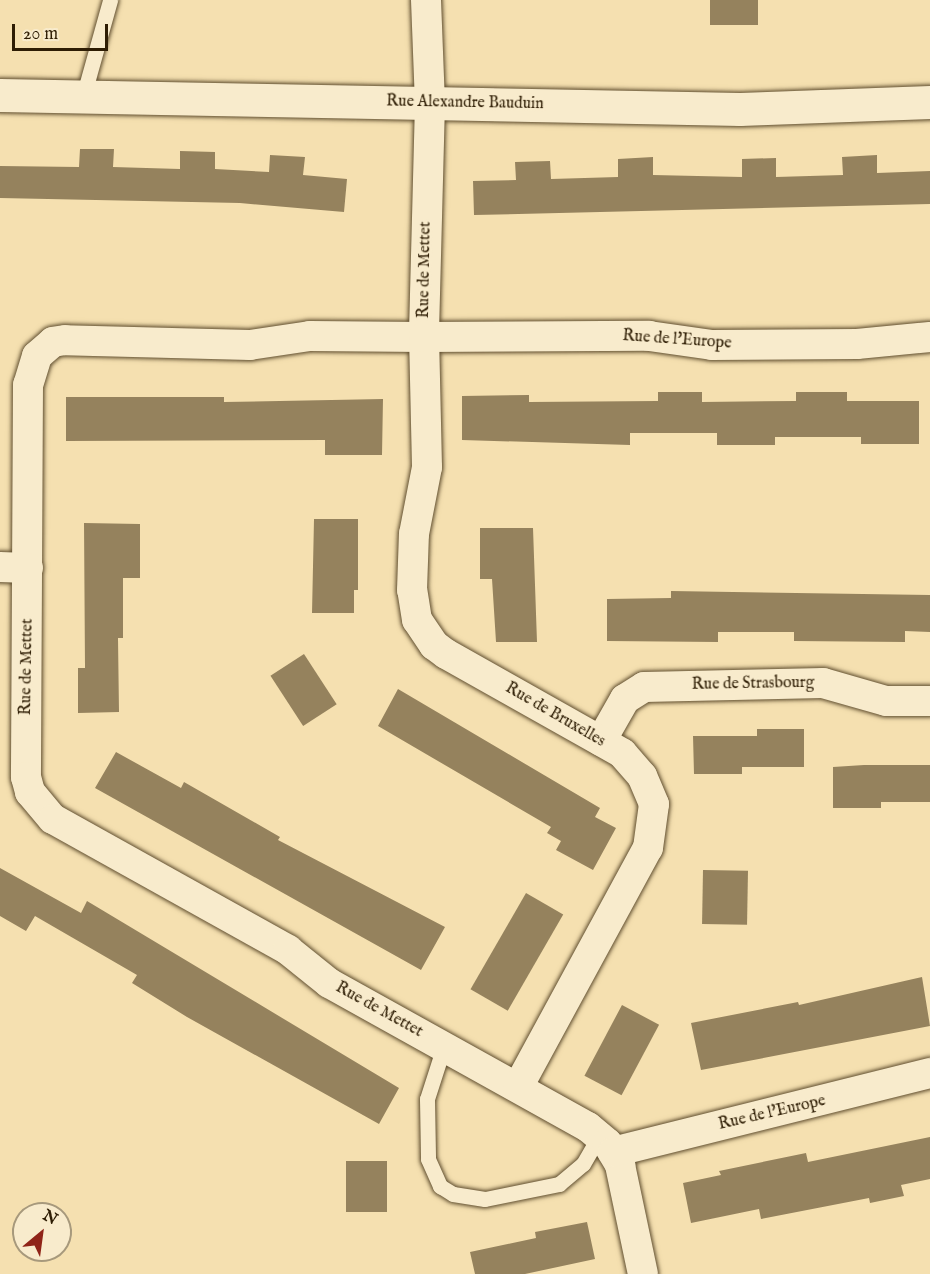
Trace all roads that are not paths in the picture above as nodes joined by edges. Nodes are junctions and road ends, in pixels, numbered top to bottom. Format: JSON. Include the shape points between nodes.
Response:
{"nodes":[{"id":1,"x":110,"y":0,"type":"edge"},
{"id":2,"x":426,"y":0,"type":"edge"},
{"id":3,"x":0,"y":95,"type":"edge"},
{"id":4,"x":83,"y":97,"type":"junction"},
{"id":5,"x":930,"y":102,"type":"edge"},
{"id":6,"x":430,"y":103,"type":"junction"},
{"id":7,"x":424,"y":337,"type":"junction"},
{"id":8,"x":930,"y":337,"type":"edge"},
{"id":9,"x":14,"y":567,"type":"edge"},
{"id":10,"x":930,"y":701,"type":"edge"},
{"id":11,"x":602,"y":741,"type":"junction"},
{"id":12,"x":444,"y":1046,"type":"junction"},
{"id":13,"x":930,"y":1073,"type":"edge"},
{"id":14,"x":518,"y":1088,"type":"junction"},
{"id":15,"x":606,"y":1144,"type":"junction"},
{"id":16,"x":643,"y":1274,"type":"edge"}],
"edges":[{"from":1,"to":4,"type":"lane"},
{"from":2,"to":6,"type":"street","name":"Rue de Mettet"},
{"from":3,"to":4,"type":"street","name":"Rue Alexandre Bauduin"},
{"from":4,"to":6,"type":"street","name":"Rue Alexandre Bauduin"},
{"from":5,"to":6,"type":"street","name":"Rue Alexandre Bauduin","via":[[740,109]]},
{"from":6,"to":7,"type":"street","name":"Rue de Mettet"},
{"from":7,"to":8,"type":"street","name":"Rue de l'Europe","via":[[649,336],[712,345],[857,344]]},
{"from":7,"to":9,"type":"street","name":"Rue de Mettet","via":[[295,337],[250,345],[53,342],[37,356],[28,385]]},
{"from":7,"to":11,"type":"street","name":"Rue de Bruxelles","via":[[427,467],[414,534],[412,590],[417,620],[434,645],[446,654]]},
{"from":9,"to":12,"type":"street","name":"Rue de Mettet","via":[[26,759],[30,792],[39,806],[53,819],[288,950],[329,983]]},
{"from":10,"to":11,"type":"street","name":"Rue de Strasbourg","via":[[886,701],[823,683],[644,687],[626,699]]},
{"from":11,"to":14,"type":"street","name":"Rue de Bruxelles","via":[[622,753],[649,789],[654,804],[652,834]]},
{"from":12,"to":14,"type":"street","name":"Rue de Mettet"},
{"from":12,"to":15,"type":"lane","via":[[427,1099],[428,1159],[440,1186],[453,1194],[486,1199],[559,1184]]},
{"from":13,"to":15,"type":"street","name":"Rue de l'Europe"},
{"from":14,"to":15,"type":"street","name":"Rue de Mettet"},
{"from":15,"to":16,"type":"street","via":[[626,1184]]}]}
